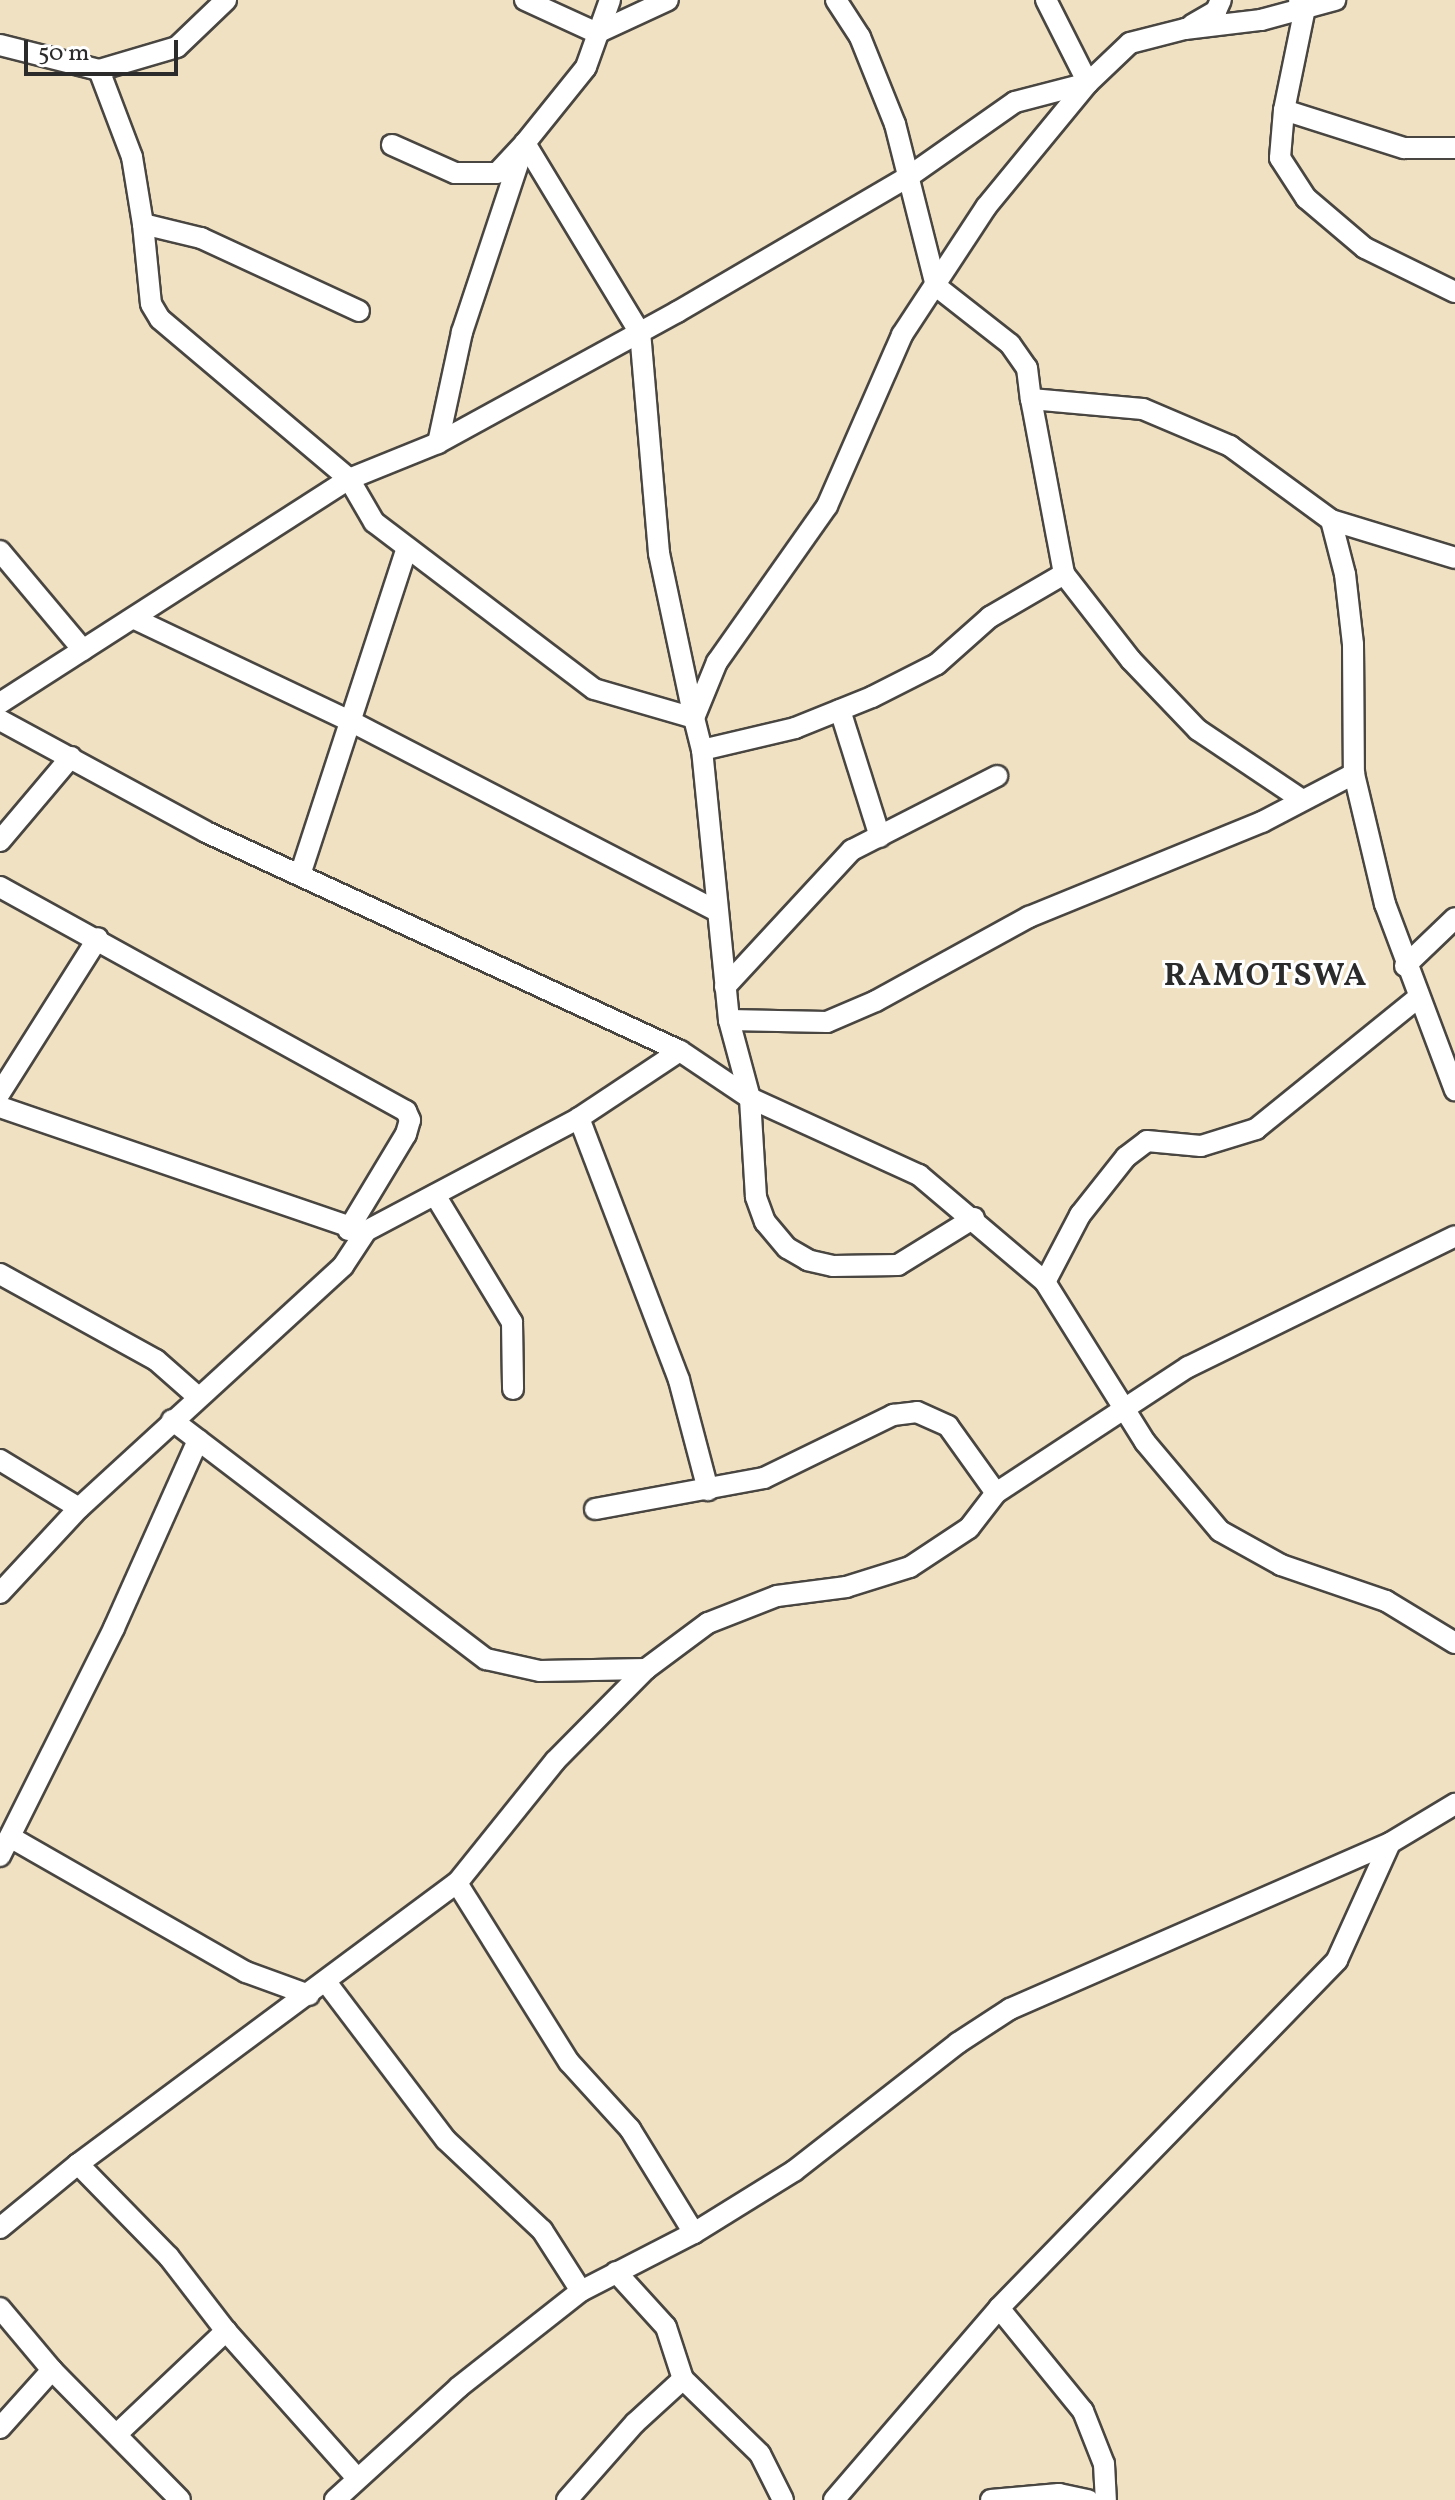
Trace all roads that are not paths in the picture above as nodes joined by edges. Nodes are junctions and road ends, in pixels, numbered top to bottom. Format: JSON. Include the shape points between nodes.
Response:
{"nodes":[{"id":1,"x":226,"y":0,"type":"edge"},
{"id":2,"x":525,"y":0,"type":"edge"},
{"id":3,"x":610,"y":0,"type":"edge"},
{"id":4,"x":668,"y":0,"type":"edge"},
{"id":5,"x":836,"y":0,"type":"edge"},
{"id":6,"x":1046,"y":0,"type":"edge"},
{"id":7,"x":1221,"y":0,"type":"edge"},
{"id":8,"x":1335,"y":0,"type":"edge"},
{"id":9,"x":1302,"y":4,"type":"edge"},
{"id":10,"x":1185,"y":29,"type":"junction"},
{"id":11,"x":597,"y":33,"type":"junction"},
{"id":12,"x":0,"y":45,"type":"edge"},
{"id":13,"x":99,"y":70,"type":"junction"},
{"id":14,"x":1088,"y":83,"type":"junction"},
{"id":15,"x":1284,"y":110,"type":"junction"},
{"id":16,"x":525,"y":143,"type":"junction"},
{"id":17,"x":392,"y":145,"type":"dead end"},
{"id":18,"x":1455,"y":148,"type":"edge"},
{"id":19,"x":911,"y":175,"type":"junction"},
{"id":20,"x":143,"y":224,"type":"junction"},
{"id":21,"x":936,"y":286,"type":"junction"},
{"id":22,"x":1455,"y":292,"type":"edge"},
{"id":23,"x":359,"y":311,"type":"dead end"},
{"id":24,"x":640,"y":333,"type":"junction"},
{"id":25,"x":1031,"y":399,"type":"junction"},
{"id":26,"x":438,"y":443,"type":"junction"},
{"id":27,"x":349,"y":479,"type":"junction"},
{"id":28,"x":1331,"y":520,"type":"junction"},
{"id":29,"x":406,"y":550,"type":"junction"},
{"id":30,"x":0,"y":551,"type":"edge"},
{"id":31,"x":1455,"y":558,"type":"edge"},
{"id":32,"x":1064,"y":574,"type":"junction"},
{"id":33,"x":135,"y":619,"type":"junction"},
{"id":34,"x":83,"y":650,"type":"junction"},
{"id":35,"x":0,"y":703,"type":"edge"},
{"id":36,"x":840,"y":710,"type":"junction"},
{"id":37,"x":694,"y":718,"type":"junction"},
{"id":38,"x":0,"y":720,"type":"edge"},
{"id":39,"x":352,"y":722,"type":"junction"},
{"id":40,"x":702,"y":750,"type":"junction"},
{"id":41,"x":71,"y":757,"type":"junction"},
{"id":42,"x":1354,"y":774,"type":"junction"},
{"id":43,"x":997,"y":776,"type":"dead end"},
{"id":44,"x":1302,"y":800,"type":"junction"},
{"id":45,"x":880,"y":837,"type":"junction"},
{"id":46,"x":0,"y":841,"type":"edge"},
{"id":47,"x":300,"y":875,"type":"junction"},
{"id":48,"x":0,"y":887,"type":"edge"},
{"id":49,"x":717,"y":911,"type":"junction"},
{"id":50,"x":1455,"y":918,"type":"edge"},
{"id":51,"x":98,"y":938,"type":"junction"},
{"id":52,"x":1405,"y":966,"type":"junction"},
{"id":53,"x":725,"y":987,"type":"junction"},
{"id":54,"x":1418,"y":998,"type":"junction"},
{"id":55,"x":729,"y":1020,"type":"junction"},
{"id":56,"x":680,"y":1051,"type":"junction"},
{"id":57,"x":1455,"y":1090,"type":"edge"},
{"id":58,"x":0,"y":1093,"type":"edge"},
{"id":59,"x":750,"y":1098,"type":"junction"},
{"id":60,"x":0,"y":1107,"type":"edge"},
{"id":61,"x":579,"y":1118,"type":"junction"},
{"id":62,"x":435,"y":1195,"type":"junction"},
{"id":63,"x":974,"y":1218,"type":"junction"},
{"id":64,"x":357,"y":1230,"type":"junction"},
{"id":65,"x":1455,"y":1236,"type":"edge"},
{"id":66,"x":0,"y":1274,"type":"edge"},
{"id":67,"x":1045,"y":1282,"type":"junction"},
{"id":68,"x":513,"y":1389,"type":"dead end"},
{"id":69,"x":198,"y":1397,"type":"junction"},
{"id":70,"x":1122,"y":1408,"type":"junction"},
{"id":71,"x":172,"y":1420,"type":"junction"},
{"id":72,"x":198,"y":1440,"type":"junction"},
{"id":73,"x":0,"y":1460,"type":"edge"},
{"id":74,"x":708,"y":1490,"type":"junction"},
{"id":75,"x":996,"y":1493,"type":"junction"},
{"id":76,"x":79,"y":1508,"type":"junction"},
{"id":77,"x":595,"y":1509,"type":"dead end"},
{"id":78,"x":0,"y":1593,"type":"edge"},
{"id":79,"x":1455,"y":1643,"type":"edge"},
{"id":80,"x":646,"y":1669,"type":"junction"},
{"id":81,"x":1455,"y":1804,"type":"edge"},
{"id":82,"x":10,"y":1837,"type":"junction"},
{"id":83,"x":1390,"y":1843,"type":"junction"},
{"id":84,"x":0,"y":1856,"type":"edge"},
{"id":85,"x":457,"y":1883,"type":"junction"},
{"id":86,"x":326,"y":1982,"type":"junction"},
{"id":87,"x":309,"y":1995,"type":"junction"},
{"id":88,"x":78,"y":2164,"type":"junction"},
{"id":89,"x":0,"y":2228,"type":"edge"},
{"id":90,"x":694,"y":2233,"type":"junction"},
{"id":91,"x":616,"y":2272,"type":"junction"},
{"id":92,"x":581,"y":2291,"type":"junction"},
{"id":93,"x":0,"y":2308,"type":"edge"},
{"id":94,"x":999,"y":2308,"type":"junction"},
{"id":95,"x":226,"y":2331,"type":"junction"},
{"id":96,"x":52,"y":2370,"type":"junction"},
{"id":97,"x":683,"y":2379,"type":"junction"},
{"id":98,"x":0,"y":2428,"type":"edge"},
{"id":99,"x":118,"y":2433,"type":"junction"},
{"id":100,"x":357,"y":2478,"type":"junction"},
{"id":101,"x":180,"y":2500,"type":"edge"},
{"id":102,"x":335,"y":2500,"type":"edge"},
{"id":103,"x":567,"y":2500,"type":"edge"},
{"id":104,"x":783,"y":2500,"type":"edge"},
{"id":105,"x":834,"y":2500,"type":"edge"},
{"id":106,"x":991,"y":2500,"type":"edge"},
{"id":107,"x":1088,"y":2500,"type":"edge"},
{"id":108,"x":1106,"y":2500,"type":"edge"}],
"edges":[{"from":1,"to":13,"type":"street","via":[[177,47]]},
{"from":2,"to":11,"type":"street"},
{"from":3,"to":11,"type":"street"},
{"from":4,"to":11,"type":"street"},
{"from":5,"to":19,"type":"street","via":[[860,37]]},
{"from":6,"to":14,"type":"street"},
{"from":7,"to":10,"type":"street","via":[[1216,11]]},
{"from":8,"to":9,"type":"street"},
{"from":9,"to":10,"type":"street","via":[[1261,20]]},
{"from":9,"to":15,"type":"street"},
{"from":10,"to":14,"type":"street","via":[[1130,43]]},
{"from":11,"to":16,"type":"street","via":[[570,92]]},
{"from":12,"to":13,"type":"street"},
{"from":13,"to":20,"type":"street","via":[[132,157]]},
{"from":14,"to":19,"type":"street","via":[[1015,102]]},
{"from":14,"to":21,"type":"street","via":[[986,207]]},
{"from":15,"to":18,"type":"street","via":[[1404,148]]},
{"from":15,"to":22,"type":"street","via":[[1280,158],[1306,198],[1365,248]]},
{"from":16,"to":17,"type":"street","via":[[497,173],[455,173]]},
{"from":16,"to":24,"type":"street"},
{"from":16,"to":26,"type":"street","via":[[462,332]]},
{"from":19,"to":21,"type":"street"},
{"from":19,"to":24,"type":"street"},
{"from":20,"to":23,"type":"street","via":[[221,247]]},
{"from":20,"to":27,"type":"street","via":[[151,304],[160,319]]},
{"from":21,"to":25,"type":"street","via":[[1010,344],[1027,368]]},
{"from":21,"to":37,"type":"street","via":[[884,369],[827,506],[717,662]]},
{"from":24,"to":26,"type":"street"},
{"from":24,"to":37,"type":"street","via":[[659,553]]},
{"from":25,"to":28,"type":"street","via":[[1143,409],[1230,446]]},
{"from":25,"to":32,"type":"street"},
{"from":26,"to":27,"type":"street"},
{"from":27,"to":29,"type":"street","via":[[374,522]]},
{"from":27,"to":33,"type":"street"},
{"from":28,"to":31,"type":"street"},
{"from":28,"to":42,"type":"street","via":[[1345,574],[1353,644]]},
{"from":29,"to":37,"type":"street","via":[[594,689]]},
{"from":29,"to":39,"type":"street"},
{"from":30,"to":34,"type":"street"},
{"from":32,"to":36,"type":"street","via":[[990,617],[937,664]]},
{"from":32,"to":44,"type":"street","via":[[1131,660],[1198,730]]},
{"from":33,"to":34,"type":"street"},
{"from":33,"to":39,"type":"street"},
{"from":34,"to":35,"type":"street"},
{"from":36,"to":40,"type":"street","via":[[795,728]]},
{"from":36,"to":45,"type":"street"},
{"from":37,"to":40,"type":"street"},
{"from":38,"to":41,"type":"street"},
{"from":39,"to":47,"type":"street"},
{"from":39,"to":49,"type":"street"},
{"from":40,"to":49,"type":"street"},
{"from":41,"to":46,"type":"street"},
{"from":41,"to":47,"type":"street","via":[[206,832]]},
{"from":42,"to":44,"type":"street"},
{"from":42,"to":52,"type":"street"},
{"from":43,"to":45,"type":"street"},
{"from":44,"to":55,"type":"street","via":[[1262,822],[1029,917],[827,1022]]},
{"from":45,"to":53,"type":"street","via":[[838,863]]},
{"from":47,"to":56,"type":"street"},
{"from":48,"to":51,"type":"street"},
{"from":49,"to":53,"type":"street"},
{"from":50,"to":52,"type":"street"},
{"from":51,"to":58,"type":"street"},
{"from":51,"to":64,"type":"street","via":[[406,1111],[406,1134]]},
{"from":52,"to":54,"type":"street"},
{"from":53,"to":55,"type":"street"},
{"from":54,"to":57,"type":"street"},
{"from":54,"to":67,"type":"street","via":[[1256,1129],[1201,1146],[1147,1141],[1126,1157],[1080,1215]]},
{"from":55,"to":59,"type":"street"},
{"from":56,"to":59,"type":"street"},
{"from":56,"to":61,"type":"street"},
{"from":59,"to":63,"type":"street","via":[[919,1175]]},
{"from":59,"to":63,"type":"street","via":[[756,1197],[773,1231],[808,1260],[833,1266],[898,1265]]},
{"from":60,"to":64,"type":"street"},
{"from":61,"to":62,"type":"street"},
{"from":61,"to":74,"type":"street","via":[[679,1380]]},
{"from":62,"to":64,"type":"street"},
{"from":62,"to":68,"type":"street","via":[[512,1322]]},
{"from":63,"to":67,"type":"street"},
{"from":64,"to":69,"type":"street","via":[[343,1266]]},
{"from":65,"to":70,"type":"street","via":[[1188,1367]]},
{"from":66,"to":69,"type":"street","via":[[156,1360]]},
{"from":67,"to":70,"type":"street"},
{"from":69,"to":71,"type":"street"},
{"from":70,"to":75,"type":"street"},
{"from":70,"to":79,"type":"street","via":[[1220,1531],[1281,1565],[1386,1601]]},
{"from":71,"to":72,"type":"street"},
{"from":71,"to":76,"type":"street"},
{"from":72,"to":80,"type":"street","via":[[486,1659],[540,1671]]},
{"from":72,"to":82,"type":"street"},
{"from":73,"to":76,"type":"street"},
{"from":74,"to":75,"type":"street","via":[[764,1478],[893,1415],[917,1412],[948,1426]]},
{"from":74,"to":77,"type":"street"},
{"from":75,"to":80,"type":"street","via":[[969,1528],[910,1567],[846,1587],[777,1596],[708,1623]]},
{"from":76,"to":78,"type":"street"},
{"from":80,"to":85,"type":"street","via":[[555,1761]]},
{"from":81,"to":83,"type":"street"},
{"from":82,"to":84,"type":"street"},
{"from":82,"to":87,"type":"street","via":[[246,1972]]},
{"from":83,"to":90,"type":"street","via":[[1010,2009],[794,2171]]},
{"from":83,"to":94,"type":"street","via":[[1337,1960]]},
{"from":85,"to":86,"type":"street"},
{"from":85,"to":90,"type":"street","via":[[569,2062],[630,2129]]},
{"from":86,"to":87,"type":"street"},
{"from":86,"to":92,"type":"street","via":[[446,2140],[542,2230]]},
{"from":87,"to":88,"type":"street"},
{"from":88,"to":89,"type":"street"},
{"from":88,"to":95,"type":"street","via":[[169,2257]]},
{"from":90,"to":91,"type":"street"},
{"from":91,"to":92,"type":"street"},
{"from":91,"to":97,"type":"street","via":[[666,2327]]},
{"from":92,"to":100,"type":"street","via":[[459,2387]]},
{"from":93,"to":96,"type":"street"},
{"from":94,"to":105,"type":"street"},
{"from":94,"to":108,"type":"street","via":[[1083,2411],[1104,2464]]},
{"from":95,"to":99,"type":"street"},
{"from":95,"to":100,"type":"street"},
{"from":96,"to":98,"type":"street"},
{"from":96,"to":99,"type":"street"},
{"from":97,"to":103,"type":"street","via":[[635,2423]]},
{"from":97,"to":104,"type":"street","via":[[760,2454]]},
{"from":99,"to":101,"type":"street"},
{"from":100,"to":102,"type":"street"},
{"from":106,"to":107,"type":"street","via":[[1059,2494]]}]}
